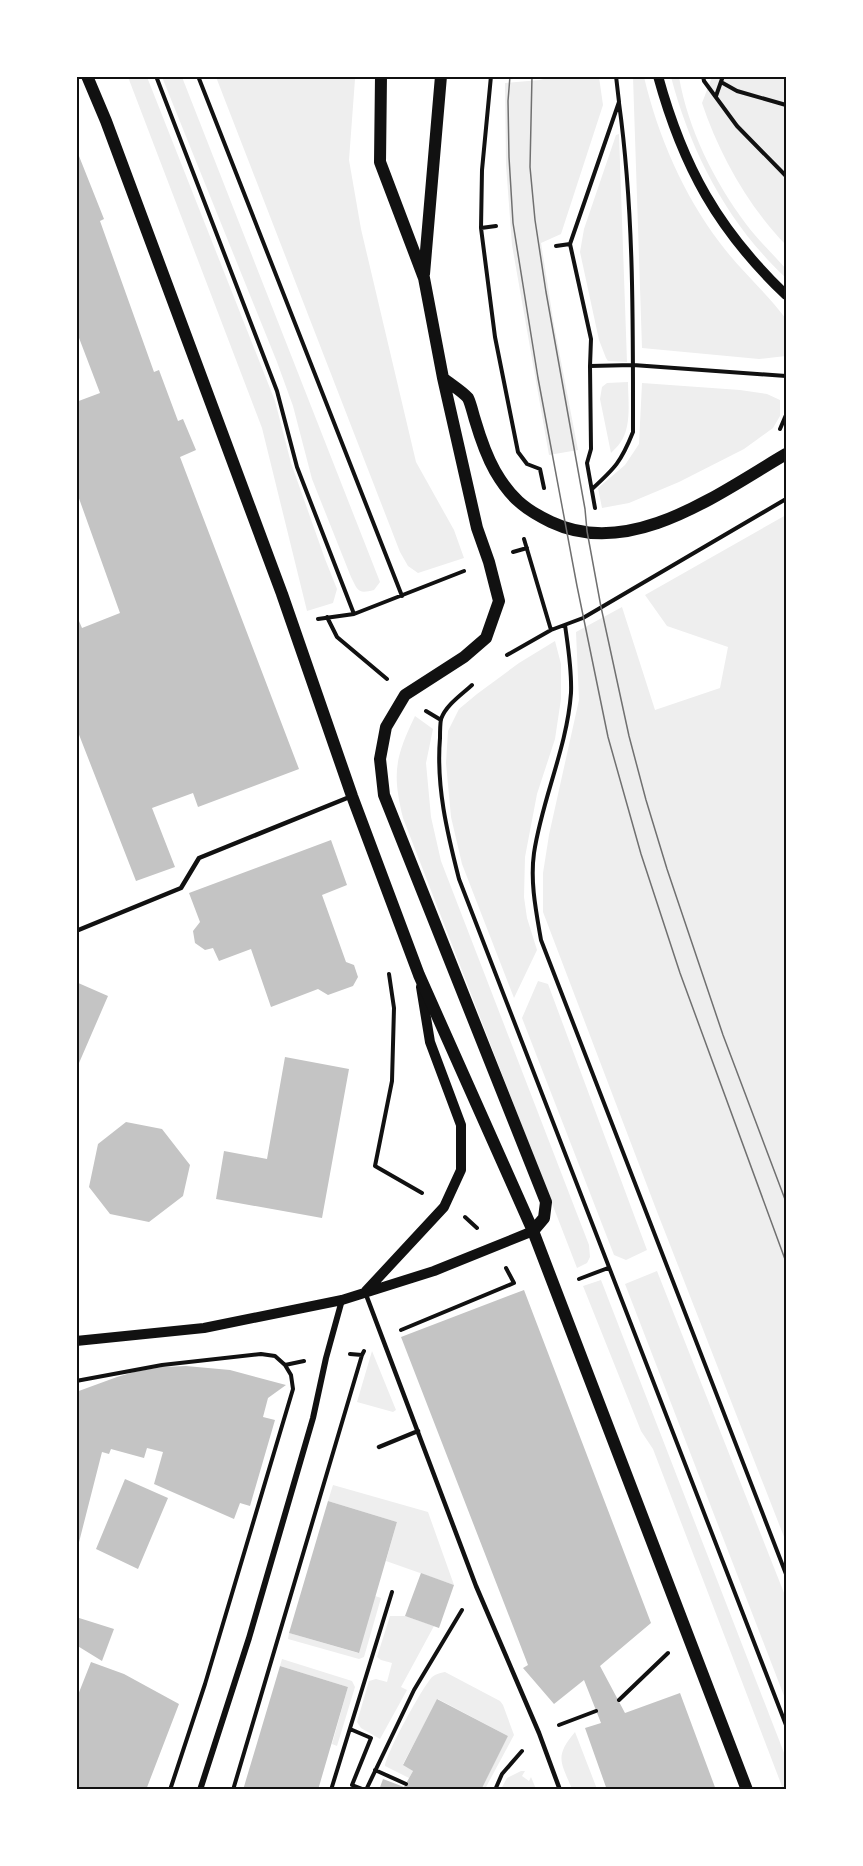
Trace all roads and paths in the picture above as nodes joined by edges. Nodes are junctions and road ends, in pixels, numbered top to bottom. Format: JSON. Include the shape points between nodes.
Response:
{"nodes":[{"id":1,"x":87,"y":76,"type":"edge"},
{"id":2,"x":156,"y":76,"type":"edge"},
{"id":3,"x":198,"y":76,"type":"edge"},
{"id":4,"x":381,"y":76,"type":"edge"},
{"id":5,"x":441,"y":76,"type":"edge"},
{"id":6,"x":491,"y":76,"type":"edge"},
{"id":7,"x":616,"y":76,"type":"edge"},
{"id":8,"x":658,"y":76,"type":"edge"},
{"id":9,"x":703,"y":76,"type":"edge"},
{"id":10,"x":723,"y":76,"type":"edge"},
{"id":11,"x":721,"y":82,"type":"junction"},
{"id":12,"x":715,"y":97,"type":"junction"},
{"id":13,"x":619,"y":102,"type":"junction"},
{"id":14,"x":786,"y":105,"type":"edge"},
{"id":15,"x":786,"y":176,"type":"edge"},
{"id":16,"x":496,"y":226,"type":"dead end"},
{"id":17,"x":481,"y":228,"type":"junction"},
{"id":18,"x":570,"y":244,"type":"junction"},
{"id":19,"x":556,"y":246,"type":"dead end"},
{"id":20,"x":424,"y":278,"type":"junction"},
{"id":21,"x":786,"y":295,"type":"edge"},
{"id":22,"x":633,"y":365,"type":"junction"},
{"id":23,"x":590,"y":366,"type":"junction"},
{"id":24,"x":786,"y":376,"type":"edge"},
{"id":25,"x":443,"y":378,"type":"junction"},
{"id":26,"x":786,"y":416,"type":"edge"},
{"id":27,"x":773,"y":434,"type":"dead end"},
{"id":28,"x":786,"y":454,"type":"edge"},
{"id":29,"x":592,"y":489,"type":"junction"},
{"id":30,"x":544,"y":491,"type":"dead end"},
{"id":31,"x":786,"y":499,"type":"edge"},
{"id":32,"x":585,"y":509,"type":"dead end"},
{"id":33,"x":524,"y":537,"type":"dead end"},
{"id":34,"x":354,"y":614,"type":"junction"},
{"id":35,"x":327,"y":617,"type":"junction"},
{"id":36,"x":565,"y":625,"type":"junction"},
{"id":37,"x":292,"y":626,"type":"junction"},
{"id":38,"x":551,"y":630,"type":"junction"},
{"id":39,"x":504,"y":658,"type":"dead end"},
{"id":40,"x":381,"y":674,"type":"dead end"},
{"id":41,"x":478,"y":681,"type":"dead end"},
{"id":42,"x":420,"y":707,"type":"dead end"},
{"id":43,"x":441,"y":720,"type":"junction"},
{"id":44,"x":351,"y":796,"type":"junction"},
{"id":45,"x":76,"y":931,"type":"edge"},
{"id":46,"x":419,"y":975,"type":"junction"},
{"id":47,"x":533,"y":1232,"type":"junction"},
{"id":48,"x":609,"y":1268,"type":"junction"},
{"id":49,"x":579,"y":1279,"type":"dead end"},
{"id":50,"x":364,"y":1292,"type":"junction"},
{"id":51,"x":342,"y":1300,"type":"junction"},
{"id":52,"x":382,"y":1337,"type":"junction"},
{"id":53,"x":76,"y":1341,"type":"edge"},
{"id":54,"x":362,"y":1355,"type":"junction"},
{"id":55,"x":326,"y":1358,"type":"junction"},
{"id":56,"x":285,"y":1365,"type":"junction"},
{"id":57,"x":76,"y":1381,"type":"edge"},
{"id":58,"x":418,"y":1431,"type":"junction"},
{"id":59,"x":379,"y":1447,"type":"dead end"},
{"id":60,"x":786,"y":1574,"type":"edge"},
{"id":61,"x":476,"y":1586,"type":"junction"},
{"id":62,"x":392,"y":1592,"type":"dead end"},
{"id":63,"x":689,"y":1637,"type":"junction"},
{"id":64,"x":618,"y":1700,"type":"dead end"},
{"id":65,"x":596,"y":1711,"type":"dead end"},
{"id":66,"x":786,"y":1725,"type":"edge"},
{"id":67,"x":350,"y":1729,"type":"junction"},
{"id":68,"x":539,"y":1733,"type":"junction"},
{"id":69,"x":375,"y":1770,"type":"junction"},
{"id":70,"x":406,"y":1784,"type":"dead end"},
{"id":71,"x":170,"y":1790,"type":"edge"},
{"id":72,"x":200,"y":1790,"type":"edge"},
{"id":73,"x":233,"y":1790,"type":"edge"},
{"id":74,"x":331,"y":1790,"type":"edge"},
{"id":75,"x":365,"y":1790,"type":"edge"},
{"id":76,"x":495,"y":1790,"type":"edge"},
{"id":77,"x":560,"y":1790,"type":"edge"},
{"id":78,"x":747,"y":1790,"type":"edge"}],
"edges":[{"from":1,"to":37,"type":"main road"},
{"from":2,"to":34,"type":"path","via":[[277,391],[297,467]]},
{"from":3,"to":34,"type":"path","via":[[402,596]]},
{"from":4,"to":20,"type":"main road","via":[[380,162]]},
{"from":5,"to":20,"type":"main road"},
{"from":6,"to":17,"type":"path"},
{"from":7,"to":13,"type":"path"},
{"from":8,"to":21,"type":"street","via":[[671,121],[707,200],[747,255]]},
{"from":9,"to":12,"type":"path"},
{"from":10,"to":11,"type":"path"},
{"from":11,"to":12,"type":"path"},
{"from":11,"to":14,"type":"path","via":[[737,91]]},
{"from":12,"to":15,"type":"path","via":[[737,126]]},
{"from":13,"to":18,"type":"path"},
{"from":13,"to":22,"type":"path","via":[[627,157],[632,247]]},
{"from":16,"to":17,"type":"path"},
{"from":17,"to":30,"type":"path","via":[[495,337],[518,452],[526,464],[540,469]]},
{"from":18,"to":19,"type":"path"},
{"from":18,"to":23,"type":"path","via":[[591,339]]},
{"from":20,"to":25,"type":"main road"},
{"from":22,"to":23,"type":"path"},
{"from":22,"to":24,"type":"path"},
{"from":22,"to":29,"type":"path","via":[[633,432],[617,466]]},
{"from":23,"to":29,"type":"path","via":[[591,449],[587,463]]},
{"from":25,"to":28,"type":"main road","via":[[468,398],[495,470],[512,495],[530,512],[567,530],[632,531],[671,518]]},
{"from":25,"to":47,"type":"main road","via":[[477,528],[499,601],[486,638],[405,695],[386,727],[380,759],[384,795],[546,1202],[544,1218]]},
{"from":26,"to":27,"type":"path","via":[[782,427]]},
{"from":29,"to":32,"type":"path","via":[[596,513]]},
{"from":31,"to":36,"type":"path"},
{"from":33,"to":38,"type":"path"},
{"from":34,"to":35,"type":"path"},
{"from":35,"to":37,"type":"path"},
{"from":35,"to":40,"type":"path","via":[[337,637]]},
{"from":36,"to":38,"type":"path"},
{"from":36,"to":60,"type":"path","via":[[571,693],[534,855],[534,902],[541,940]]},
{"from":37,"to":44,"type":"main road"},
{"from":38,"to":39,"type":"path"},
{"from":41,"to":43,"type":"path","via":[[451,705]]},
{"from":42,"to":43,"type":"path"},
{"from":43,"to":48,"type":"path","via":[[440,787],[459,879]]},
{"from":44,"to":45,"type":"lane","via":[[199,858],[181,888]]},
{"from":44,"to":46,"type":"main road"},
{"from":46,"to":47,"type":"main road"},
{"from":46,"to":50,"type":"street","via":[[430,1042],[461,1125],[461,1170],[444,1207]]},
{"from":47,"to":50,"type":"street","via":[[434,1271]]},
{"from":47,"to":63,"type":"main road"},
{"from":48,"to":49,"type":"path"},
{"from":48,"to":66,"type":"path"},
{"from":50,"to":51,"type":"street"},
{"from":50,"to":52,"type":"lane"},
{"from":51,"to":53,"type":"street","via":[[204,1328]]},
{"from":51,"to":55,"type":"street"},
{"from":52,"to":54,"type":"path","via":[[366,1346]]},
{"from":52,"to":58,"type":"lane"},
{"from":54,"to":55,"type":"path"},
{"from":54,"to":73,"type":"path"},
{"from":55,"to":56,"type":"path"},
{"from":55,"to":72,"type":"street","via":[[313,1418],[249,1638]]},
{"from":56,"to":57,"type":"path","via":[[275,1356],[261,1354],[162,1365]]},
{"from":56,"to":71,"type":"path","via":[[294,1389]]},
{"from":58,"to":59,"type":"lane"},
{"from":58,"to":61,"type":"lane"},
{"from":61,"to":68,"type":"lane"},
{"from":61,"to":69,"type":"path","via":[[414,1690]]},
{"from":62,"to":67,"type":"path"},
{"from":63,"to":64,"type":"path"},
{"from":63,"to":78,"type":"main road"},
{"from":65,"to":68,"type":"path"},
{"from":67,"to":74,"type":"path"},
{"from":67,"to":75,"type":"path","via":[[371,1738],[352,1785]]},
{"from":68,"to":76,"type":"path","via":[[502,1774]]},
{"from":68,"to":77,"type":"lane"},
{"from":69,"to":70,"type":"path"},
{"from":69,"to":75,"type":"path"}]}
